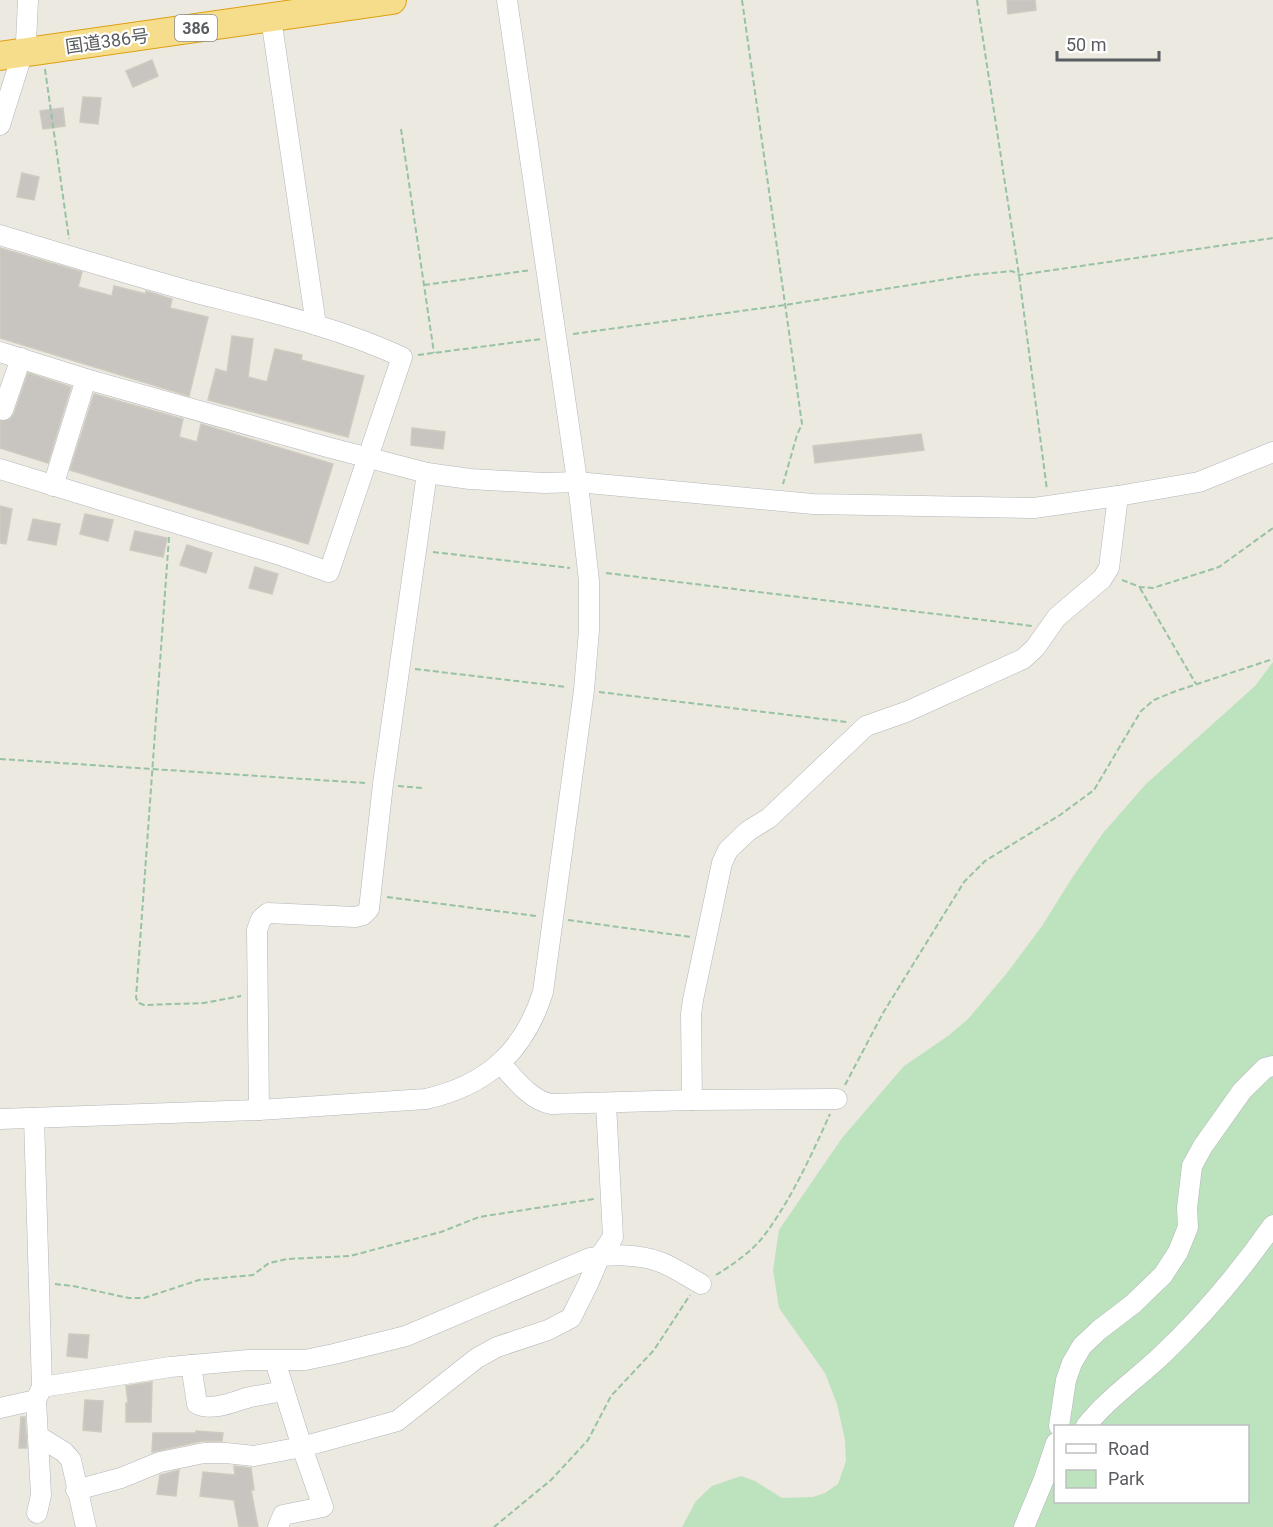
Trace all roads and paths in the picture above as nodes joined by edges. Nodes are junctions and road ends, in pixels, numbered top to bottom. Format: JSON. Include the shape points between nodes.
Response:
{"nodes":[{"id":1,"x":28,"y":0,"type":"edge"},
{"id":2,"x":392,"y":0,"type":"edge"},
{"id":3,"x":507,"y":0,"type":"edge"},
{"id":4,"x":742,"y":0,"type":"edge"},
{"id":5,"x":977,"y":0,"type":"edge"},
{"id":6,"x":272,"y":18,"type":"junction"},
{"id":7,"x":22,"y":53,"type":"edge"},
{"id":8,"x":0,"y":125,"type":"edge"},
{"id":9,"x":401,"y":129,"type":"dead end"},
{"id":10,"x":0,"y":235,"type":"edge"},
{"id":11,"x":1273,"y":238,"type":"edge"},
{"id":12,"x":71,"y":257,"type":"junction"},
{"id":13,"x":546,"y":268,"type":"junction"},
{"id":14,"x":1019,"y":275,"type":"junction"},
{"id":15,"x":424,"y":285,"type":"junction"},
{"id":16,"x":785,"y":305,"type":"junction"},
{"id":17,"x":316,"y":325,"type":"junction"},
{"id":18,"x":556,"y":337,"type":"junction"},
{"id":19,"x":0,"y":352,"type":"edge"},
{"id":20,"x":434,"y":353,"type":"junction"},
{"id":21,"x":402,"y":357,"type":"junction"},
{"id":22,"x":21,"y":358,"type":"junction"},
{"id":23,"x":86,"y":379,"type":"junction"},
{"id":24,"x":3,"y":410,"type":"dead end"},
{"id":25,"x":1273,"y":453,"type":"edge"},
{"id":26,"x":368,"y":457,"type":"junction"},
{"id":27,"x":0,"y":469,"type":"edge"},
{"id":28,"x":427,"y":473,"type":"junction"},
{"id":29,"x":577,"y":482,"type":"junction"},
{"id":30,"x":53,"y":486,"type":"junction"},
{"id":31,"x":1118,"y":496,"type":"junction"},
{"id":32,"x":779,"y":501,"type":"junction"},
{"id":33,"x":1050,"y":506,"type":"junction"},
{"id":34,"x":170,"y":523,"type":"junction"},
{"id":35,"x":1273,"y":528,"type":"edge"},
{"id":36,"x":416,"y":550,"type":"junction"},
{"id":37,"x":588,"y":570,"type":"junction"},
{"id":38,"x":1106,"y":574,"type":"junction"},
{"id":39,"x":1140,"y":587,"type":"junction"},
{"id":40,"x":1049,"y":628,"type":"junction"},
{"id":41,"x":1273,"y":659,"type":"edge"},
{"id":42,"x":400,"y":667,"type":"junction"},
{"id":43,"x":1196,"y":684,"type":"junction"},
{"id":44,"x":584,"y":690,"type":"junction"},
{"id":45,"x":866,"y":726,"type":"junction"},
{"id":46,"x":0,"y":759,"type":"edge"},
{"id":47,"x":152,"y":769,"type":"junction"},
{"id":48,"x":383,"y":784,"type":"junction"},
{"id":49,"x":423,"y":788,"type":"dead end"},
{"id":50,"x":258,"y":994,"type":"junction"},
{"id":51,"x":500,"y":1064,"type":"junction"},
{"id":52,"x":1273,"y":1066,"type":"edge"},
{"id":53,"x":837,"y":1099,"type":"junction"},
{"id":54,"x":692,"y":1100,"type":"junction"},
{"id":55,"x":606,"y":1104,"type":"junction"},
{"id":56,"x":259,"y":1110,"type":"junction"},
{"id":57,"x":34,"y":1118,"type":"junction"},
{"id":58,"x":0,"y":1119,"type":"edge"},
{"id":59,"x":611,"y":1196,"type":"junction"},
{"id":60,"x":1273,"y":1225,"type":"edge"},
{"id":61,"x":600,"y":1256,"type":"junction"},
{"id":62,"x":39,"y":1283,"type":"junction"},
{"id":63,"x":701,"y":1284,"type":"junction"},
{"id":64,"x":274,"y":1361,"type":"junction"},
{"id":65,"x":191,"y":1365,"type":"junction"},
{"id":66,"x":284,"y":1392,"type":"junction"},
{"id":67,"x":39,"y":1394,"type":"junction"},
{"id":68,"x":0,"y":1408,"type":"edge"},
{"id":69,"x":1059,"y":1425,"type":"edge"},
{"id":70,"x":1087,"y":1425,"type":"edge"},
{"id":71,"x":39,"y":1436,"type":"junction"},
{"id":72,"x":302,"y":1447,"type":"junction"},
{"id":73,"x":1052,"y":1463,"type":"edge"},
{"id":74,"x":76,"y":1490,"type":"junction"},
{"id":75,"x":37,"y":1513,"type":"dead end"},
{"id":76,"x":86,"y":1527,"type":"edge"},
{"id":77,"x":278,"y":1527,"type":"edge"},
{"id":78,"x":494,"y":1527,"type":"edge"},
{"id":79,"x":1024,"y":1527,"type":"edge"}],
"edges":[{"from":1,"to":7,"type":"street"},
{"from":2,"to":6,"type":"highway","name":"国道386号","number":"386"},
{"from":3,"to":13,"type":"street"},
{"from":4,"to":16,"type":"path"},
{"from":5,"to":14,"type":"path"},
{"from":6,"to":7,"type":"highway","name":"国道386号","number":"386"},
{"from":6,"to":17,"type":"street"},
{"from":7,"to":8,"type":"street"},
{"from":7,"to":12,"type":"path"},
{"from":9,"to":15,"type":"path"},
{"from":10,"to":12,"type":"street"},
{"from":11,"to":14,"type":"path"},
{"from":12,"to":17,"type":"street"},
{"from":13,"to":15,"type":"path"},
{"from":13,"to":18,"type":"street"},
{"from":14,"to":16,"type":"path","via":[[1012,271],[972,275]]},
{"from":14,"to":33,"type":"path"},
{"from":15,"to":20,"type":"path"},
{"from":16,"to":18,"type":"path"},
{"from":16,"to":32,"type":"path","via":[[802,424]]},
{"from":17,"to":21,"type":"street"},
{"from":18,"to":20,"type":"path"},
{"from":18,"to":29,"type":"street"},
{"from":19,"to":22,"type":"street"},
{"from":20,"to":21,"type":"path"},
{"from":21,"to":26,"type":"street"},
{"from":22,"to":23,"type":"street"},
{"from":22,"to":24,"type":"street"},
{"from":23,"to":26,"type":"street"},
{"from":23,"to":30,"type":"street"},
{"from":25,"to":31,"type":"street","via":[[1199,482]]},
{"from":26,"to":28,"type":"street"},
{"from":26,"to":34,"type":"street","via":[[329,572]]},
{"from":27,"to":30,"type":"street"},
{"from":28,"to":29,"type":"street","via":[[470,479]]},
{"from":28,"to":36,"type":"street"},
{"from":29,"to":32,"type":"street"},
{"from":29,"to":37,"type":"street"},
{"from":30,"to":34,"type":"street"},
{"from":31,"to":33,"type":"street"},
{"from":31,"to":38,"type":"street"},
{"from":32,"to":33,"type":"street"},
{"from":34,"to":47,"type":"path"},
{"from":35,"to":39,"type":"path","via":[[1219,567],[1153,588]]},
{"from":36,"to":37,"type":"path"},
{"from":36,"to":42,"type":"street"},
{"from":37,"to":40,"type":"path"},
{"from":37,"to":44,"type":"street"},
{"from":38,"to":39,"type":"path"},
{"from":38,"to":40,"type":"street"},
{"from":39,"to":43,"type":"path"},
{"from":40,"to":45,"type":"street","via":[[1023,659]]},
{"from":41,"to":43,"type":"path"},
{"from":42,"to":44,"type":"path"},
{"from":42,"to":48,"type":"street"},
{"from":43,"to":53,"type":"path","via":[[1154,700],[1141,711],[1094,789],[986,861],[964,882],[883,1012]]},
{"from":44,"to":45,"type":"path"},
{"from":44,"to":51,"type":"street","via":[[543,992],[525,1035]]},
{"from":45,"to":54,"type":"street","via":[[769,818],[728,850],[702,949],[691,1014]]},
{"from":46,"to":47,"type":"path"},
{"from":47,"to":48,"type":"path"},
{"from":47,"to":50,"type":"path","via":[[136,998],[144,1005]]},
{"from":48,"to":49,"type":"path"},
{"from":48,"to":50,"type":"street","via":[[369,909],[355,917],[268,913],[257,930]]},
{"from":50,"to":56,"type":"street"},
{"from":51,"to":55,"type":"street","via":[[542,1102]]},
{"from":51,"to":56,"type":"street","via":[[471,1085],[447,1095]]},
{"from":52,"to":69,"type":"street","via":[[1265,1068],[1242,1091],[1192,1166],[1188,1227],[1178,1252],[1133,1304],[1082,1346],[1066,1380]]},
{"from":53,"to":54,"type":"street"},
{"from":53,"to":63,"type":"path","via":[[787,1202],[762,1238],[726,1269]]},
{"from":54,"to":55,"type":"street"},
{"from":55,"to":59,"type":"street"},
{"from":56,"to":57,"type":"street"},
{"from":57,"to":58,"type":"street"},
{"from":57,"to":62,"type":"street"},
{"from":59,"to":61,"type":"street","via":[[613,1237]]},
{"from":59,"to":62,"type":"path","via":[[479,1217],[441,1232],[350,1256],[287,1259],[270,1263],[253,1275],[199,1280],[144,1298]]},
{"from":60,"to":70,"type":"street","via":[[1206,1311]]},
{"from":61,"to":63,"type":"street","via":[[660,1262]]},
{"from":61,"to":64,"type":"street","via":[[406,1336],[305,1360]]},
{"from":61,"to":72,"type":"street","via":[[570,1317],[548,1330],[477,1358],[398,1422]]},
{"from":62,"to":67,"type":"street"},
{"from":63,"to":78,"type":"path","via":[[686,1299],[654,1350],[610,1396],[588,1440],[551,1480]]},
{"from":64,"to":65,"type":"street"},
{"from":64,"to":66,"type":"street"},
{"from":65,"to":66,"type":"street","via":[[197,1404],[201,1407]]},
{"from":65,"to":67,"type":"street"},
{"from":66,"to":72,"type":"street"},
{"from":67,"to":68,"type":"street"},
{"from":67,"to":71,"type":"street"},
{"from":71,"to":74,"type":"street","via":[[71,1461]]},
{"from":71,"to":75,"type":"street","via":[[41,1495]]},
{"from":72,"to":74,"type":"street","via":[[254,1456],[204,1453],[160,1462]]},
{"from":72,"to":77,"type":"street","via":[[323,1507],[283,1515]]},
{"from":73,"to":79,"type":"street"},
{"from":74,"to":76,"type":"street"}]}
